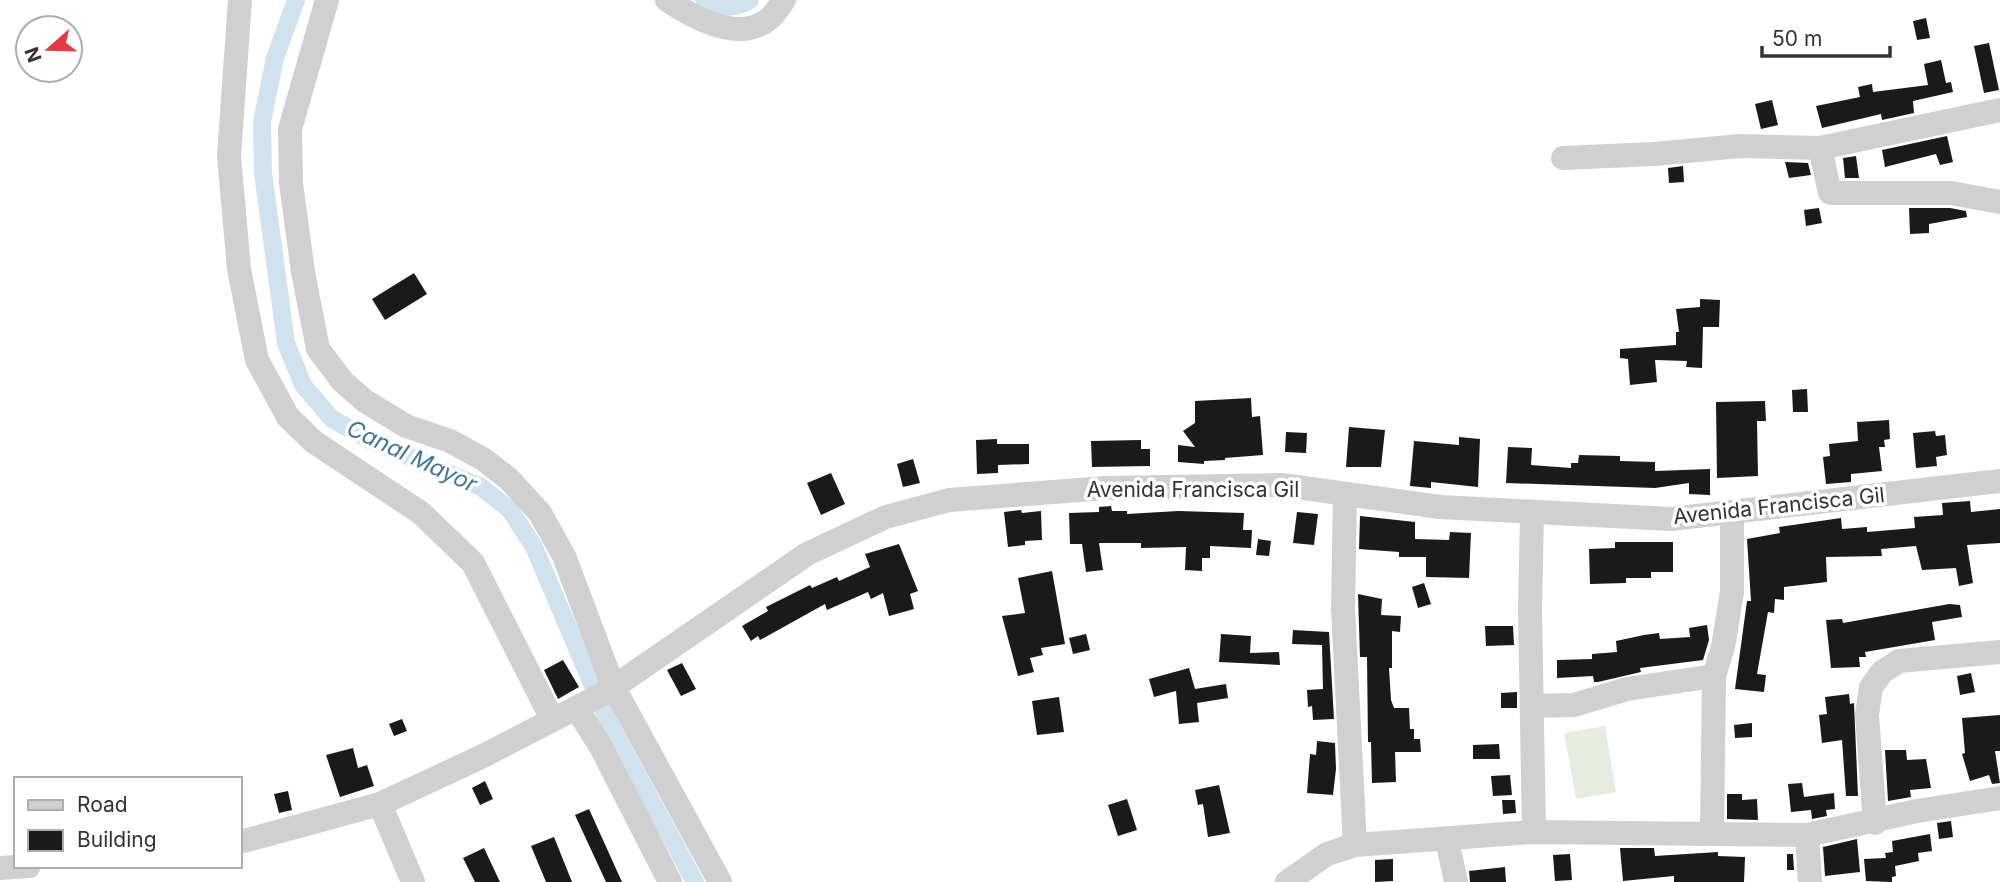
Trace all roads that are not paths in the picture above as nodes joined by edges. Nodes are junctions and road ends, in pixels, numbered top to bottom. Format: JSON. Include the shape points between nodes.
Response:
{"nodes":[{"id":1,"x":240,"y":0,"type":"edge"},
{"id":2,"x":327,"y":0,"type":"edge"},
{"id":3,"x":667,"y":0,"type":"edge"},
{"id":4,"x":783,"y":0,"type":"edge"},
{"id":5,"x":2000,"y":110,"type":"edge"},
{"id":6,"x":1820,"y":148,"type":"junction"},
{"id":7,"x":1563,"y":158,"type":"dead end"},
{"id":8,"x":2000,"y":202,"type":"edge"},
{"id":9,"x":2000,"y":481,"type":"edge"},
{"id":10,"x":1345,"y":494,"type":"junction"},
{"id":11,"x":1532,"y":514,"type":"junction"},
{"id":12,"x":1732,"y":514,"type":"junction"},
{"id":13,"x":2000,"y":652,"type":"edge"},
{"id":14,"x":1714,"y":676,"type":"junction"},
{"id":15,"x":595,"y":697,"type":"junction"},
{"id":16,"x":1532,"y":706,"type":"junction"},
{"id":17,"x":552,"y":719,"type":"junction"},
{"id":18,"x":2000,"y":798,"type":"edge"},
{"id":19,"x":380,"y":804,"type":"junction"},
{"id":20,"x":1874,"y":823,"type":"junction"},
{"id":21,"x":1534,"y":832,"type":"junction"},
{"id":22,"x":1712,"y":834,"type":"junction"},
{"id":23,"x":1807,"y":835,"type":"junction"},
{"id":24,"x":1447,"y":840,"type":"junction"},
{"id":25,"x":242,"y":841,"type":"edge"},
{"id":26,"x":1355,"y":845,"type":"junction"},
{"id":27,"x":413,"y":882,"type":"edge"},
{"id":28,"x":670,"y":882,"type":"edge"},
{"id":29,"x":720,"y":882,"type":"edge"},
{"id":30,"x":1287,"y":882,"type":"edge"},
{"id":31,"x":1456,"y":882,"type":"edge"},
{"id":32,"x":1811,"y":882,"type":"edge"}],
"edges":[{"from":1,"to":17,"type":"street","via":[[229,156],[239,270],[257,360],[288,417],[314,442],[421,513],[473,563]]},
{"from":2,"to":15,"type":"street","via":[[290,129],[291,183],[318,349],[342,382],[365,401],[406,426],[450,441],[483,459],[540,513],[564,556]]},
{"from":3,"to":4,"type":"street","via":[[695,18],[723,27],[744,27],[770,18]]},
{"from":5,"to":6,"type":"street"},
{"from":6,"to":7,"type":"street","via":[[1740,146]]},
{"from":6,"to":8,"type":"street","via":[[1830,193],[1951,193]]},
{"from":9,"to":12,"type":"street","name":"Avenida Francisca Gil"},
{"from":10,"to":11,"type":"street","name":"Avenida Francisca Gil"},
{"from":10,"to":15,"type":"street","name":"Avenida Francisca Gil","via":[[1282,485],[1105,488],[949,500],[886,517],[807,554]]},
{"from":10,"to":26,"type":"street","via":[[1343,608]]},
{"from":11,"to":12,"type":"street","name":"Avenida Francisca Gil","via":[[1671,519]]},
{"from":11,"to":16,"type":"street"},
{"from":12,"to":14,"type":"street","via":[[1732,592]]},
{"from":13,"to":20,"type":"street","via":[[1899,661],[1882,671],[1871,687],[1867,715]]},
{"from":14,"to":16,"type":"street","via":[[1627,689],[1574,705]]},
{"from":14,"to":22,"type":"street"},
{"from":15,"to":17,"type":"street","name":"Avenida Francisca Gil"},
{"from":15,"to":28,"type":"street","via":[[601,747]]},
{"from":15,"to":29,"type":"street"},
{"from":16,"to":21,"type":"street"},
{"from":17,"to":19,"type":"street","name":"Avenida Francisca Gil"},
{"from":18,"to":20,"type":"street","via":[[1916,811]]},
{"from":19,"to":25,"type":"street","name":"Avenida Francisca Gil"},
{"from":19,"to":27,"type":"street"},
{"from":20,"to":23,"type":"street"},
{"from":21,"to":22,"type":"street"},
{"from":21,"to":24,"type":"street"},
{"from":22,"to":23,"type":"street"},
{"from":23,"to":32,"type":"street"},
{"from":24,"to":26,"type":"street"},
{"from":24,"to":31,"type":"street"},
{"from":26,"to":30,"type":"street","via":[[1327,854]]}]}
